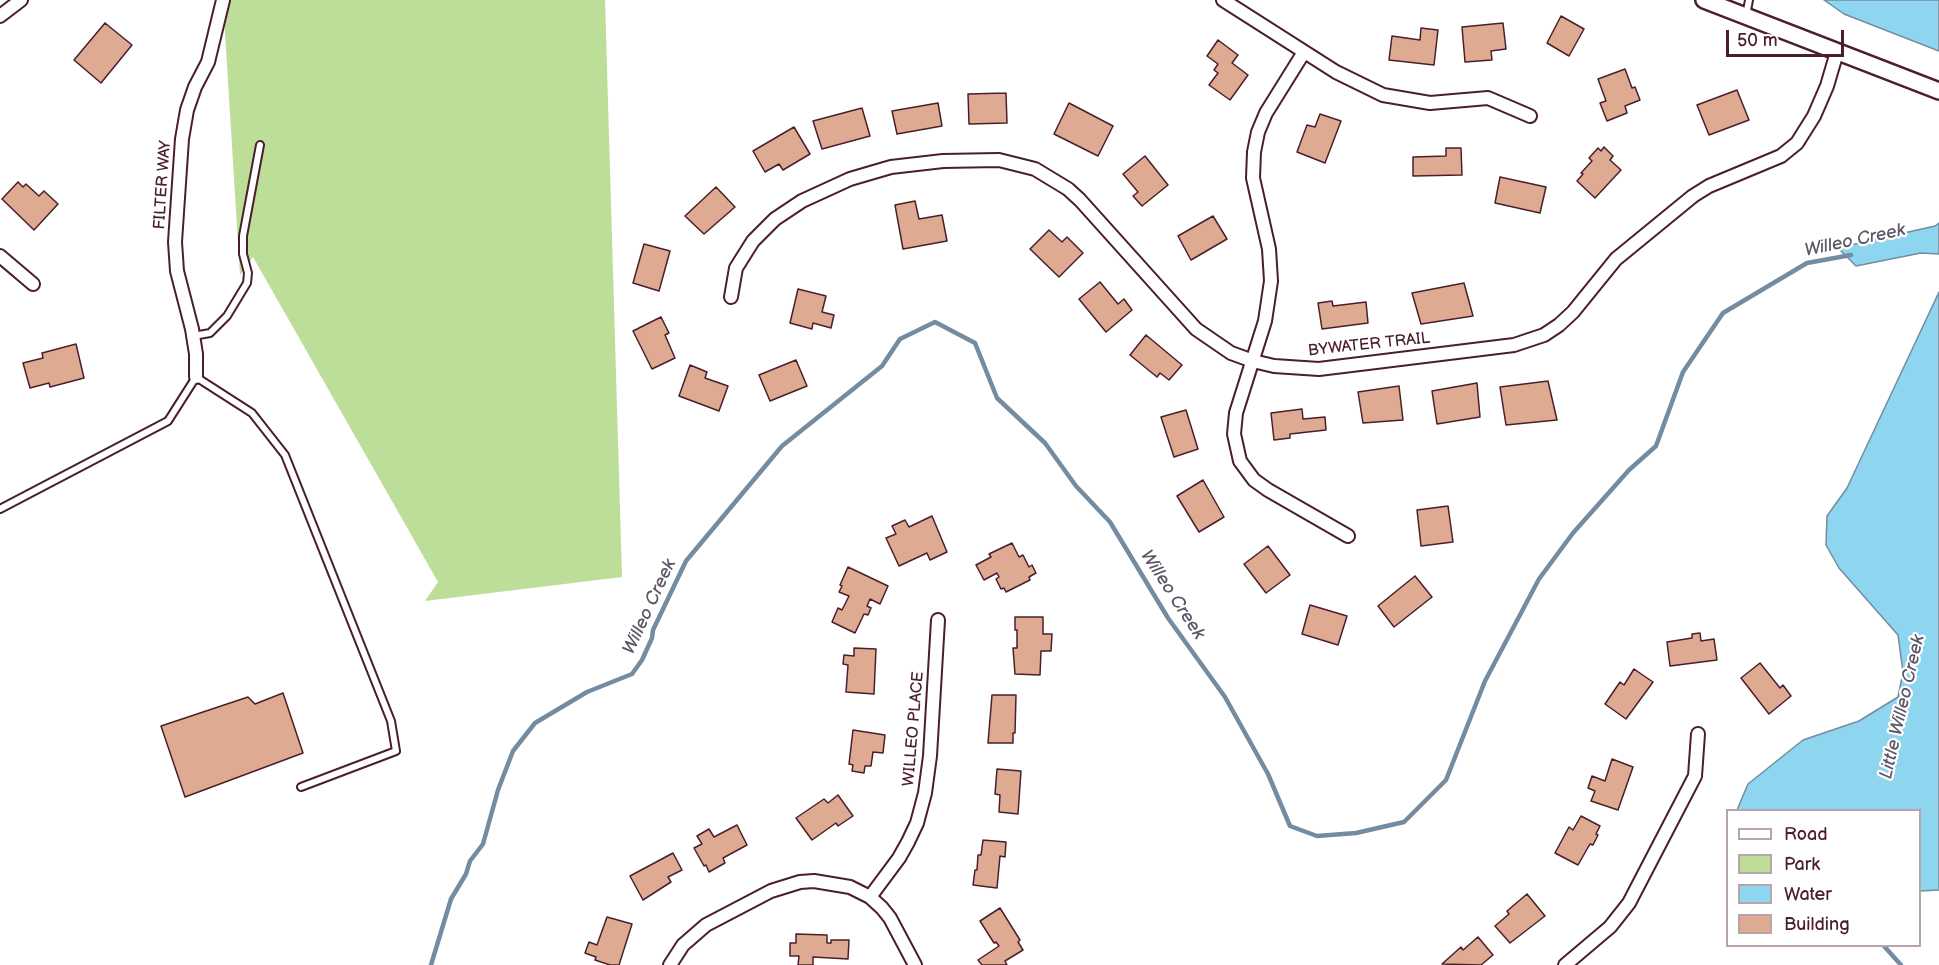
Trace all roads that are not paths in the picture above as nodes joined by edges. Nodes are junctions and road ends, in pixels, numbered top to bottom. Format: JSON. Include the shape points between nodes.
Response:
{"nodes":[{"id":1,"x":21,"y":0,"type":"edge"},
{"id":2,"x":223,"y":0,"type":"edge"},
{"id":3,"x":1222,"y":0,"type":"edge"},
{"id":4,"x":1704,"y":0,"type":"edge"},
{"id":5,"x":1749,"y":0,"type":"edge"},
{"id":6,"x":0,"y":16,"type":"edge"},
{"id":7,"x":1746,"y":16,"type":"junction"},
{"id":8,"x":1304,"y":52,"type":"junction"},
{"id":9,"x":1837,"y":52,"type":"junction"},
{"id":10,"x":1939,"y":91,"type":"edge"},
{"id":11,"x":1530,"y":116,"type":"dead end"},
{"id":12,"x":260,"y":145,"type":"dead end"},
{"id":13,"x":0,"y":256,"type":"edge"},
{"id":14,"x":33,"y":284,"type":"dead end"},
{"id":15,"x":731,"y":297,"type":"dead end"},
{"id":16,"x":193,"y":336,"type":"junction"},
{"id":17,"x":1253,"y":361,"type":"junction"},
{"id":18,"x":195,"y":377,"type":"junction"},
{"id":19,"x":0,"y":509,"type":"edge"},
{"id":20,"x":1348,"y":536,"type":"dead end"},
{"id":21,"x":938,"y":621,"type":"dead end"},
{"id":22,"x":1698,"y":734,"type":"dead end"},
{"id":23,"x":302,"y":787,"type":"dead end"},
{"id":24,"x":870,"y":897,"type":"junction"},
{"id":25,"x":670,"y":965,"type":"edge"},
{"id":26,"x":915,"y":965,"type":"edge"},
{"id":27,"x":1565,"y":965,"type":"edge"}],
"edges":[{"from":1,"to":6,"type":"street"},
{"from":2,"to":16,"type":"street","name":"FILTER WAY","via":[[208,62],[187,110],[182,139],[175,242],[177,271]]},
{"from":3,"to":8,"type":"street"},
{"from":4,"to":7,"type":"street"},
{"from":5,"to":7,"type":"lane"},
{"from":7,"to":9,"type":"street"},
{"from":8,"to":11,"type":"street","via":[[1383,95],[1430,103],[1488,98]]},
{"from":8,"to":17,"type":"street","via":[[1266,113],[1254,152],[1253,178],[1272,281]]},
{"from":9,"to":10,"type":"street"},
{"from":9,"to":17,"type":"street","name":"BYWATER TRAIL","via":[[1814,116],[1797,143],[1780,156],[1693,196],[1616,259],[1573,312],[1544,335],[1502,346],[1319,369]]},
{"from":12,"to":16,"type":"lane","via":[[243,236],[247,283],[227,316],[210,333]]},
{"from":13,"to":14,"type":"street"},
{"from":15,"to":17,"type":"street","name":"BYWATER TRAIL","via":[[736,268],[753,241],[775,219],[802,201],[850,179],[891,167],[999,160],[1035,169],[1068,189],[1196,329],[1231,353]]},
{"from":16,"to":18,"type":"street","name":"FILTER WAY"},
{"from":17,"to":20,"type":"street","via":[[1236,413],[1234,434],[1240,461],[1254,480],[1268,490]]},
{"from":18,"to":19,"type":"lane","via":[[168,421]]},
{"from":18,"to":23,"type":"lane","via":[[252,413],[285,455],[391,721],[396,751]]},
{"from":21,"to":24,"type":"street","name":"WILLEO PLACE","via":[[926,793],[908,843]]},
{"from":22,"to":27,"type":"street","via":[[1695,776],[1629,903],[1610,927]]},
{"from":24,"to":25,"type":"street","via":[[828,882],[785,886],[706,925],[683,945]]},
{"from":24,"to":26,"type":"street","via":[[890,918]]}]}
